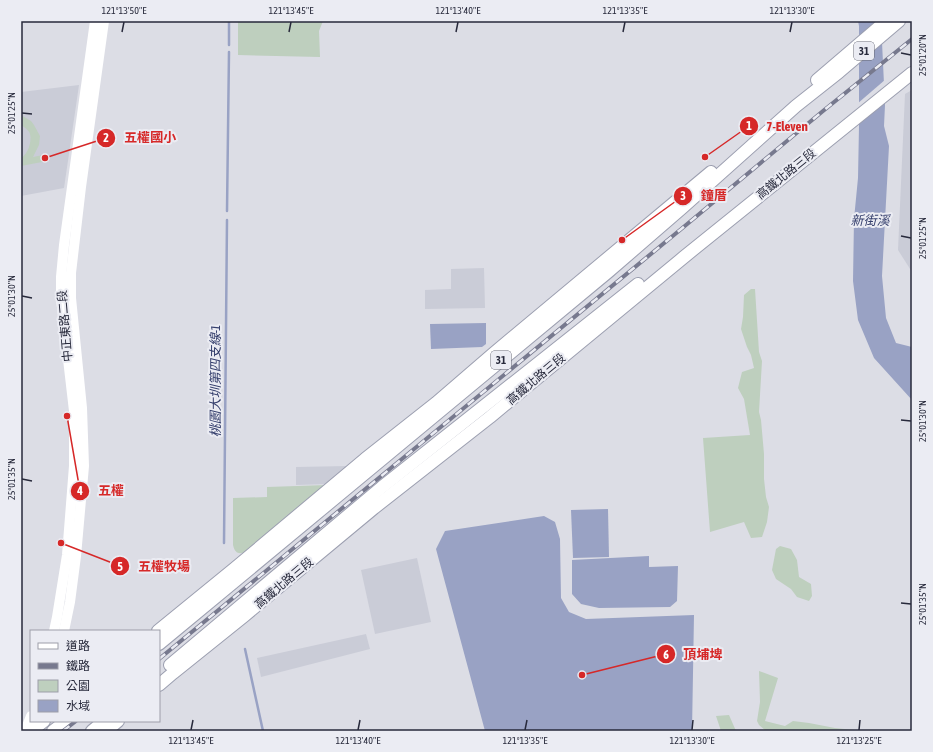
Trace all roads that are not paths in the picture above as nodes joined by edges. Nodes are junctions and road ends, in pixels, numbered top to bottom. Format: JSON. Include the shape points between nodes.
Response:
{"nodes":[{"id":1,"x":96,"y":21,"type":"edge"},
{"id":2,"x":104,"y":21,"type":"edge"},
{"id":3,"x":898,"y":21,"type":"edge"},
{"id":4,"x":887,"y":26,"type":"edge"},
{"id":5,"x":912,"y":64,"type":"edge"},
{"id":6,"x":840,"y":66,"type":"junction"},
{"id":7,"x":912,"y":74,"type":"edge"},
{"id":8,"x":887,"y":88,"type":"junction"},
{"id":9,"x":838,"y":129,"type":"junction"},
{"id":10,"x":380,"y":447,"type":"junction"},
{"id":11,"x":411,"y":464,"type":"junction"},
{"id":12,"x":347,"y":488,"type":"junction"},
{"id":13,"x":374,"y":508,"type":"junction"},
{"id":14,"x":54,"y":630,"type":"edge"},
{"id":15,"x":64,"y":630,"type":"edge"},
{"id":16,"x":159,"y":630,"type":"edge"},
{"id":17,"x":160,"y":643,"type":"edge"},
{"id":18,"x":173,"y":672,"type":"junction"},
{"id":19,"x":160,"y":673,"type":"edge"},
{"id":20,"x":160,"y":678,"type":"edge"},
{"id":21,"x":160,"y":683,"type":"edge"},
{"id":22,"x":65,"y":722,"type":"edge"},
{"id":23,"x":103,"y":722,"type":"edge"},
{"id":24,"x":117,"y":722,"type":"edge"},
{"id":25,"x":37,"y":724,"type":"edge"},
{"id":26,"x":25,"y":731,"type":"edge"},
{"id":27,"x":53,"y":731,"type":"edge"},
{"id":28,"x":92,"y":731,"type":"edge"},
{"id":29,"x":106,"y":731,"type":"edge"}],
"edges":[{"from":1,"to":14,"type":"main road","name":"中正東路二段","via":[[61,277],[61,299],[74,411],[74,466],[66,555]]},
{"from":2,"to":15,"type":"main road","name":"中正東路二段","via":[[71,273],[84,466],[76,556]]},
{"from":3,"to":4,"type":"main road","number":"31"},
{"from":4,"to":6,"type":"main road","number":"31"},
{"from":5,"to":8,"type":"main road","name":"高鐵北路三段"},
{"from":6,"to":10,"type":"main road","via":[[796,97],[683,196]]},
{"from":6,"to":12,"type":"main road","number":"31","via":[[682,208]]},
{"from":7,"to":8,"type":"main road","name":"高鐵北路三段"},
{"from":8,"to":9,"type":"main road","name":"高鐵北路三段"},
{"from":9,"to":11,"type":"main road","name":"高鐵北路三段","number":"31","via":[[684,246]]},
{"from":9,"to":13,"type":"main road","name":"高鐵北路三段","via":[[493,414]]},
{"from":10,"to":12,"type":"main road"},
{"from":10,"to":16,"type":"main road"},
{"from":11,"to":13,"type":"main road"},
{"from":11,"to":19,"type":"main road","name":"高鐵北路三段","number":"31"},
{"from":12,"to":17,"type":"main road","number":"31"},
{"from":13,"to":18,"type":"main road","name":"高鐵北路三段"},
{"from":18,"to":20,"type":"main road"},
{"from":18,"to":21,"type":"main road","name":"高鐵北路三段"},
{"from":22,"to":27,"type":"main road"},
{"from":23,"to":28,"type":"main road"},
{"from":24,"to":29,"type":"main road"},
{"from":25,"to":26,"type":"main road"}]}
